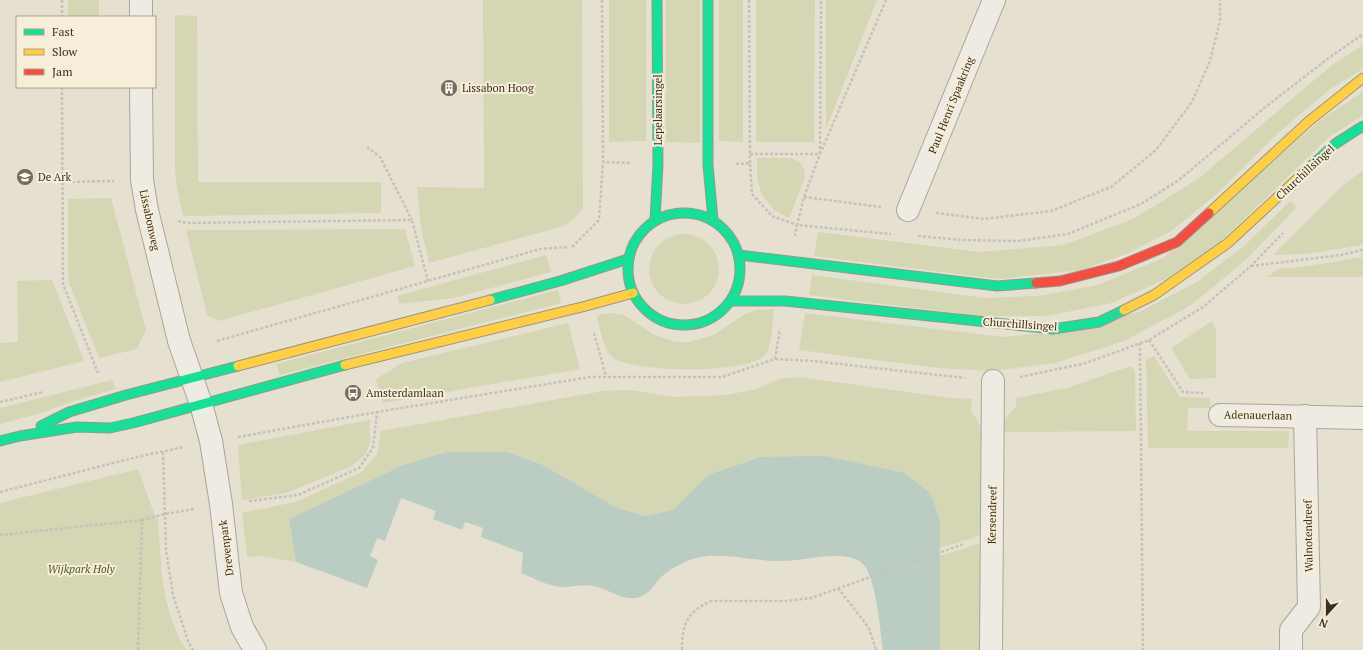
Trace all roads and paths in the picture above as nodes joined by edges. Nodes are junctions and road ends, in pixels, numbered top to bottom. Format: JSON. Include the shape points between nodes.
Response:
{"nodes":[{"id":1,"x":62,"y":0,"type":"edge"},
{"id":2,"x":141,"y":0,"type":"edge"},
{"id":3,"x":602,"y":0,"type":"edge"},
{"id":4,"x":657,"y":0,"type":"edge"},
{"id":5,"x":708,"y":0,"type":"edge"},
{"id":6,"x":749,"y":0,"type":"edge"},
{"id":7,"x":821,"y":0,"type":"edge"},
{"id":8,"x":886,"y":0,"type":"edge"},
{"id":9,"x":994,"y":0,"type":"edge"},
{"id":10,"x":1220,"y":0,"type":"edge"},
{"id":11,"x":62,"y":16,"type":"edge"},
{"id":12,"x":141,"y":16,"type":"edge"},
{"id":13,"x":1363,"y":34,"type":"edge"},
{"id":14,"x":1363,"y":78,"type":"edge"},
{"id":15,"x":62,"y":88,"type":"edge"},
{"id":16,"x":141,"y":88,"type":"edge"},
{"id":17,"x":1363,"y":126,"type":"edge"},
{"id":18,"x":367,"y":147,"type":"dead end"},
{"id":19,"x":750,"y":154,"type":"junction"},
{"id":20,"x":820,"y":154,"type":"junction"},
{"id":21,"x":603,"y":162,"type":"junction"},
{"id":22,"x":658,"y":164,"type":"junction"},
{"id":23,"x":750,"y":164,"type":"junction"},
{"id":24,"x":708,"y":165,"type":"junction"},
{"id":25,"x":142,"y":180,"type":"junction"},
{"id":26,"x":62,"y":182,"type":"junction"},
{"id":27,"x":804,"y":197,"type":"junction"},
{"id":28,"x":147,"y":210,"type":"junction"},
{"id":29,"x":908,"y":210,"type":"junction"},
{"id":30,"x":412,"y":220,"type":"junction"},
{"id":31,"x":654,"y":220,"type":"junction"},
{"id":32,"x":713,"y":220,"type":"junction"},
{"id":33,"x":797,"y":225,"type":"junction"},
{"id":34,"x":898,"y":235,"type":"dead end"},
{"id":35,"x":914,"y":236,"type":"dead end"},
{"id":36,"x":571,"y":246,"type":"junction"},
{"id":37,"x":1363,"y":250,"type":"edge"},
{"id":38,"x":739,"y":254,"type":"junction"},
{"id":39,"x":628,"y":259,"type":"junction"},
{"id":40,"x":789,"y":262,"type":"junction"},
{"id":41,"x":1251,"y":266,"type":"dead end"},
{"id":42,"x":579,"y":274,"type":"junction"},
{"id":43,"x":428,"y":281,"type":"junction"},
{"id":44,"x":633,"y":293,"type":"junction"},
{"id":45,"x":731,"y":301,"type":"junction"},
{"id":46,"x":785,"y":301,"type":"junction"},
{"id":47,"x":586,"y":306,"type":"junction"},
{"id":48,"x":1149,"y":340,"type":"dead end"},
{"id":49,"x":1140,"y":343,"type":"dead end"},
{"id":50,"x":182,"y":350,"type":"junction"},
{"id":51,"x":606,"y":376,"type":"junction"},
{"id":52,"x":191,"y":378,"type":"junction"},
{"id":53,"x":993,"y":381,"type":"dead end"},
{"id":54,"x":46,"y":391,"type":"dead end"},
{"id":55,"x":126,"y":395,"type":"junction"},
{"id":56,"x":0,"y":402,"type":"edge"},
{"id":57,"x":200,"y":404,"type":"junction"},
{"id":58,"x":377,"y":412,"type":"junction"},
{"id":59,"x":1220,"y":416,"type":"joint"},
{"id":60,"x":1305,"y":416,"type":"junction"},
{"id":61,"x":1363,"y":418,"type":"edge"},
{"id":62,"x":133,"y":423,"type":"junction"},
{"id":63,"x":20,"y":436,"type":"junction"},
{"id":64,"x":0,"y":441,"type":"edge"},
{"id":65,"x":211,"y":441,"type":"junction"},
{"id":66,"x":163,"y":452,"type":"junction"},
{"id":67,"x":141,"y":456,"type":"junction"},
{"id":68,"x":0,"y":492,"type":"edge"},
{"id":69,"x":221,"y":504,"type":"junction"},
{"id":70,"x":165,"y":514,"type":"junction"},
{"id":71,"x":142,"y":520,"type":"junction"},
{"id":72,"x":0,"y":535,"type":"edge"},
{"id":73,"x":952,"y":548,"type":"dead end"},
{"id":74,"x":838,"y":588,"type":"junction"},
{"id":75,"x":138,"y":650,"type":"edge"},
{"id":76,"x":193,"y":650,"type":"edge"},
{"id":77,"x":255,"y":650,"type":"edge"},
{"id":78,"x":682,"y":650,"type":"edge"},
{"id":79,"x":876,"y":650,"type":"edge"},
{"id":80,"x":991,"y":650,"type":"edge"},
{"id":81,"x":1143,"y":650,"type":"edge"},
{"id":82,"x":1291,"y":650,"type":"edge"}],
"edges":[{"from":1,"to":11,"type":"path"},
{"from":2,"to":12,"type":"street"},
{"from":3,"to":21,"type":"path"},
{"from":4,"to":22,"type":"street","name":"Lepelaarsingel"},
{"from":5,"to":24,"type":"street"},
{"from":6,"to":19,"type":"path"},
{"from":7,"to":20,"type":"path"},
{"from":8,"to":20,"type":"path"},
{"from":9,"to":29,"type":"street","name":"Paul Henri Spaakring"},
{"from":10,"to":29,"type":"path","via":[[1220,21],[1210,60],[1192,102],[1156,150],[1111,187],[1051,211],[984,219]]},
{"from":13,"to":35,"type":"path","via":[[1288,89],[1179,180],[1141,204],[1068,234],[1018,241]]},
{"from":14,"to":40,"type":"street","via":[[1309,122],[1177,242],[1119,266],[1060,281],[997,286]]},
{"from":15,"to":26,"type":"path"},
{"from":16,"to":25,"type":"street","name":"Lissabonweg"},
{"from":17,"to":46,"type":"street","name":"Churchillsingel","via":[[1335,144],[1228,243],[1154,295],[1099,322],[1053,329]]},
{"from":18,"to":30,"type":"path","via":[[380,156]]},
{"from":19,"to":20,"type":"path"},
{"from":19,"to":23,"type":"path"},
{"from":20,"to":27,"type":"path"},
{"from":21,"to":22,"type":"path"},
{"from":21,"to":36,"type":"path","via":[[599,220]]},
{"from":22,"to":31,"type":"street","name":"Lepelaarsingel"},
{"from":23,"to":24,"type":"path"},
{"from":23,"to":33,"type":"path","via":[[752,194],[772,216]]},
{"from":24,"to":32,"type":"street"},
{"from":25,"to":26,"type":"path"},
{"from":25,"to":28,"type":"street","name":"Lissabonweg"},
{"from":26,"to":55,"type":"path","via":[[63,284],[100,378],[123,383]]},
{"from":27,"to":29,"type":"path"},
{"from":27,"to":33,"type":"path"},
{"from":28,"to":30,"type":"path","via":[[187,223]]},
{"from":28,"to":50,"type":"street","name":"Lissabonweg"},
{"from":30,"to":43,"type":"path"},
{"from":31,"to":32,"type":"street","via":[[668,214],[683,212],[699,214]]},
{"from":31,"to":39,"type":"street","via":[[637,237]]},
{"from":32,"to":38,"type":"street","via":[[729,234]]},
{"from":33,"to":34,"type":"path"},
{"from":33,"to":40,"type":"path"},
{"from":36,"to":42,"type":"path"},
{"from":36,"to":43,"type":"path","via":[[540,249]]},
{"from":37,"to":41,"type":"path"},
{"from":38,"to":40,"type":"street"},
{"from":38,"to":45,"type":"street","via":[[740,278]]},
{"from":39,"to":42,"type":"street"},
{"from":39,"to":44,"type":"street","via":[[628,276]]},
{"from":42,"to":52,"type":"street"},
{"from":43,"to":50,"type":"path"},
{"from":44,"to":45,"type":"street","via":[[652,315],[680,325],[709,320]]},
{"from":44,"to":47,"type":"street"},
{"from":45,"to":46,"type":"street","name":"Churchillsingel"},
{"from":46,"to":51,"type":"path","via":[[775,360],[722,376]]},
{"from":47,"to":51,"type":"path"},
{"from":47,"to":57,"type":"street"},
{"from":48,"to":59,"type":"path","name":"Adenauerlaan","via":[[1183,392],[1212,393]]},
{"from":49,"to":81,"type":"path"},
{"from":50,"to":52,"type":"street"},
{"from":51,"to":58,"type":"path","via":[[590,376]]},
{"from":52,"to":55,"type":"street"},
{"from":52,"to":57,"type":"street"},
{"from":53,"to":80,"type":"street","name":"Kersendreef"},
{"from":54,"to":56,"type":"path"},
{"from":55,"to":63,"type":"street","via":[[69,412]]},
{"from":57,"to":62,"type":"street"},
{"from":57,"to":65,"type":"street"},
{"from":58,"to":65,"type":"path"},
{"from":58,"to":69,"type":"path","via":[[373,448],[359,468],[298,495]]},
{"from":59,"to":60,"type":"street","name":"Adenauerlaan"},
{"from":60,"to":61,"type":"street","name":"Adenauerlaan"},
{"from":60,"to":82,"type":"street","name":"Walnotendreef","via":[[1309,607],[1291,630]]},
{"from":62,"to":63,"type":"street","via":[[110,428],[77,427]]},
{"from":62,"to":67,"type":"path"},
{"from":63,"to":64,"type":"street"},
{"from":65,"to":66,"type":"path"},
{"from":65,"to":69,"type":"street","name":"Drevenpark"},
{"from":66,"to":67,"type":"path"},
{"from":66,"to":70,"type":"path"},
{"from":67,"to":68,"type":"path"},
{"from":69,"to":70,"type":"path"},
{"from":69,"to":77,"type":"street","name":"Drevenpark","via":[[231,592],[242,627]]},
{"from":70,"to":71,"type":"path"},
{"from":70,"to":76,"type":"path","via":[[166,550],[173,595]]},
{"from":71,"to":72,"type":"path"},
{"from":71,"to":75,"type":"path"},
{"from":73,"to":74,"type":"path"},
{"from":74,"to":78,"type":"path","via":[[811,598],[787,601],[712,602],[700,606],[690,615],[683,627]]},
{"from":74,"to":79,"type":"path","via":[[869,628]]}]}
